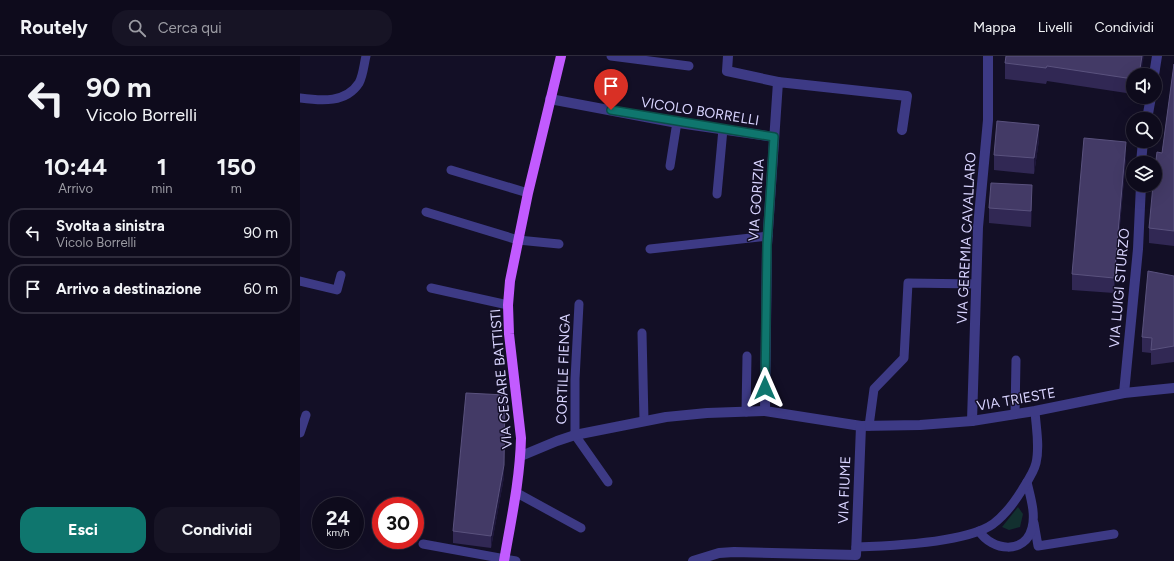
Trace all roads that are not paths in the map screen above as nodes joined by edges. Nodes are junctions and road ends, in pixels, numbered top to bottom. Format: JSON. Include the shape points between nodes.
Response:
{"nodes":[{"id":1,"x":366,"y":56,"type":"edge"},
{"id":2,"x":561,"y":56,"type":"edge"},
{"id":3,"x":611,"y":56,"type":"edge"},
{"id":4,"x":728,"y":56,"type":"edge"},
{"id":5,"x":988,"y":56,"type":"edge"},
{"id":6,"x":1157,"y":56,"type":"edge"},
{"id":7,"x":689,"y":66,"type":"dead end"},
{"id":8,"x":1155,"y":68,"type":"edge"},
{"id":9,"x":778,"y":82,"type":"junction"},
{"id":10,"x":300,"y":98,"type":"edge"},
{"id":11,"x":550,"y":99,"type":"junction"},
{"id":12,"x":677,"y":122,"type":"junction"},
{"id":13,"x":723,"y":129,"type":"junction"},
{"id":14,"x":902,"y":130,"type":"dead end"},
{"id":15,"x":774,"y":137,"type":"junction"},
{"id":16,"x":670,"y":166,"type":"dead end"},
{"id":17,"x":451,"y":170,"type":"dead end"},
{"id":18,"x":1140,"y":192,"type":"edge"},
{"id":19,"x":528,"y":193,"type":"junction"},
{"id":20,"x":716,"y":194,"type":"dead end"},
{"id":21,"x":426,"y":212,"type":"dead end"},
{"id":22,"x":768,"y":236,"type":"junction"},
{"id":23,"x":518,"y":240,"type":"junction"},
{"id":24,"x":559,"y":244,"type":"dead end"},
{"id":25,"x":650,"y":249,"type":"dead end"},
{"id":26,"x":341,"y":275,"type":"dead end"},
{"id":27,"x":300,"y":281,"type":"edge"},
{"id":28,"x":976,"y":284,"type":"junction"},
{"id":29,"x":431,"y":288,"type":"dead end"},
{"id":30,"x":579,"y":304,"type":"dead end"},
{"id":31,"x":508,"y":305,"type":"junction"},
{"id":32,"x":642,"y":333,"type":"dead end"},
{"id":33,"x":748,"y":356,"type":"dead end"},
{"id":34,"x":1016,"y":360,"type":"dead end"},
{"id":35,"x":1174,"y":388,"type":"edge"},
{"id":36,"x":1124,"y":393,"type":"junction"},
{"id":37,"x":765,"y":411,"type":"junction"},
{"id":38,"x":1035,"y":411,"type":"junction"},
{"id":39,"x":746,"y":412,"type":"junction"},
{"id":40,"x":1015,"y":414,"type":"junction"},
{"id":41,"x":306,"y":415,"type":"dead end"},
{"id":42,"x":644,"y":421,"type":"junction"},
{"id":43,"x":972,"y":421,"type":"junction"},
{"id":44,"x":865,"y":426,"type":"junction"},
{"id":45,"x":300,"y":433,"type":"edge"},
{"id":46,"x":575,"y":435,"type":"junction"},
{"id":47,"x":521,"y":456,"type":"junction"},
{"id":48,"x":608,"y":482,"type":"dead end"},
{"id":49,"x":1027,"y":482,"type":"junction"},
{"id":50,"x":517,"y":493,"type":"junction"},
{"id":51,"x":1034,"y":519,"type":"junction"},
{"id":52,"x":581,"y":528,"type":"dead end"},
{"id":53,"x":979,"y":531,"type":"junction"},
{"id":54,"x":1114,"y":534,"type":"dead end"},
{"id":55,"x":424,"y":544,"type":"edge"},
{"id":56,"x":857,"y":554,"type":"edge"},
{"id":57,"x":720,"y":557,"type":"edge"},
{"id":58,"x":504,"y":559,"type":"edge"},
{"id":59,"x":516,"y":561,"type":"edge"},
{"id":60,"x":693,"y":561,"type":"edge"}],
"edges":[{"from":1,"to":10,"type":"lane","via":[[359,82],[345,97],[318,100]]},
{"from":2,"to":11,"type":"main road","name":"VIA CESARE BATTISTI"},
{"from":3,"to":7,"type":"lane"},
{"from":4,"to":9,"type":"street","via":[[727,71]]},
{"from":5,"to":28,"type":"street","name":"VIA GEREMIA CAVALLARO","via":[[988,120],[978,228]]},
{"from":6,"to":8,"type":"street"},
{"from":9,"to":14,"type":"street","via":[[907,96]]},
{"from":9,"to":15,"type":"street","name":"VIA GORIZIA"},
{"from":11,"to":12,"type":"street","name":"VICOLO BORRELLI"},
{"from":11,"to":19,"type":"main road","name":"VIA CESARE BATTISTI"},
{"from":12,"to":13,"type":"street","name":"VICOLO BORRELLI"},
{"from":12,"to":16,"type":"lane"},
{"from":13,"to":15,"type":"street","name":"VICOLO BORRELLI"},
{"from":13,"to":20,"type":"lane"},
{"from":15,"to":22,"type":"street","name":"VIA GORIZIA"},
{"from":17,"to":19,"type":"lane"},
{"from":18,"to":36,"type":"street","name":"VIA LUIGI STURZO","via":[[1138,249]]},
{"from":19,"to":23,"type":"main road","name":"VIA CESARE BATTISTI"},
{"from":21,"to":23,"type":"lane"},
{"from":22,"to":25,"type":"lane"},
{"from":22,"to":37,"type":"street","name":"VIA GORIZIA"},
{"from":23,"to":24,"type":"lane"},
{"from":23,"to":31,"type":"main road","name":"VIA CESARE BATTISTI"},
{"from":26,"to":27,"type":"lane","via":[[337,290]]},
{"from":28,"to":43,"type":"street","name":"VIA GEREMIA CAVALLARO"},
{"from":28,"to":44,"type":"lane","via":[[908,283],[904,358],[874,389]]},
{"from":29,"to":31,"type":"lane"},
{"from":30,"to":46,"type":"lane","name":"CORTILE FIENGA"},
{"from":31,"to":47,"type":"main road","name":"VIA CESARE BATTISTI"},
{"from":32,"to":42,"type":"lane"},
{"from":33,"to":39,"type":"lane"},
{"from":34,"to":40,"type":"lane"},
{"from":35,"to":36,"type":"street","name":"VIA TRIESTE"},
{"from":36,"to":38,"type":"street","name":"VIA TRIESTE"},
{"from":37,"to":39,"type":"street","name":"VIA TRIESTE"},
{"from":37,"to":44,"type":"street","name":"VIA TRIESTE"},
{"from":38,"to":40,"type":"street","name":"VIA TRIESTE"},
{"from":38,"to":49,"type":"lane","via":[[1038,448],[1036,463]]},
{"from":39,"to":42,"type":"street","name":"VIA TRIESTE","via":[[707,413]]},
{"from":40,"to":43,"type":"street","name":"VIA TRIESTE"},
{"from":41,"to":45,"type":"lane"},
{"from":42,"to":46,"type":"street","name":"VIA TRIESTE"},
{"from":43,"to":44,"type":"street","name":"VIA TRIESTE"},
{"from":44,"to":56,"type":"street","name":"VIA FIUME"},
{"from":46,"to":47,"type":"street","name":"VIA TRIESTE"},
{"from":46,"to":48,"type":"lane"},
{"from":47,"to":50,"type":"main road","name":"VIA CESARE BATTISTI"},
{"from":49,"to":51,"type":"lane"},
{"from":49,"to":53,"type":"lane","via":[[1004,514],[992,525]]},
{"from":50,"to":52,"type":"lane"},
{"from":50,"to":58,"type":"main road","name":"VIA CESARE BATTISTI"},
{"from":51,"to":53,"type":"lane","via":[[1027,537],[1010,547],[993,544]]},
{"from":51,"to":54,"type":"lane","via":[[1038,546]]},
{"from":53,"to":56,"type":"lane"},
{"from":55,"to":58,"type":"lane"},
{"from":56,"to":57,"type":"street"},
{"from":57,"to":60,"type":"street"},
{"from":58,"to":59,"type":"lane"}]}
